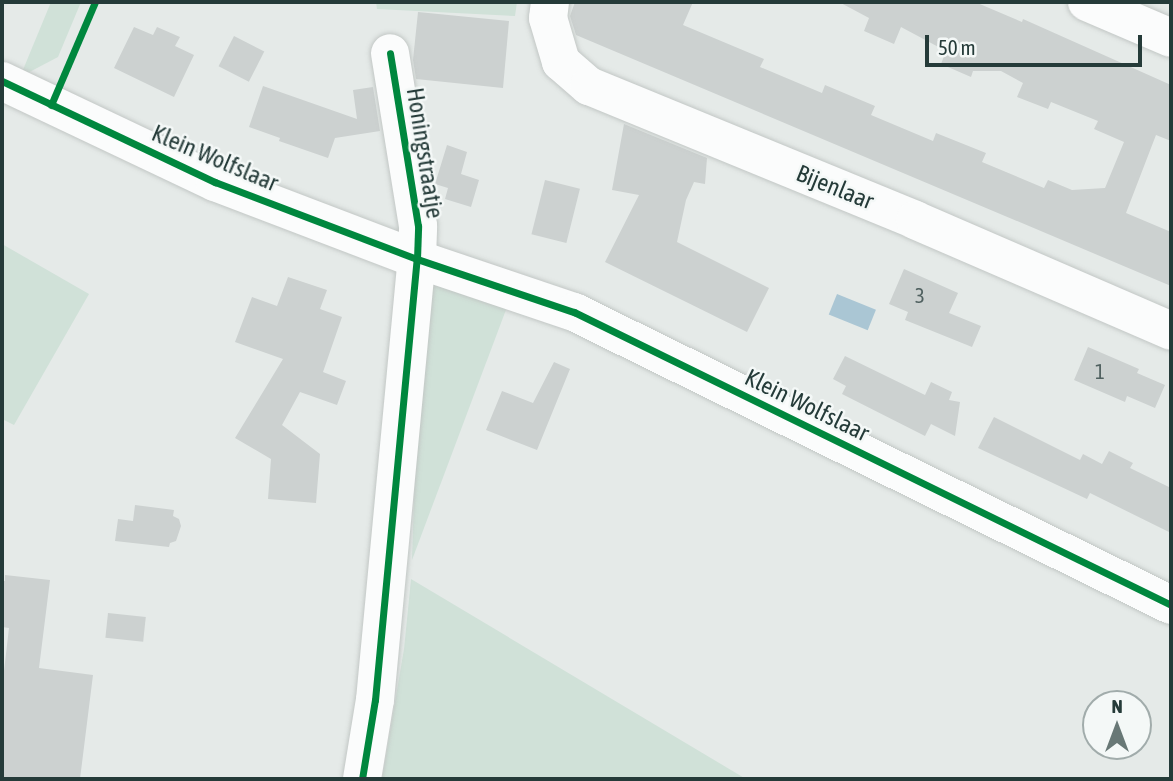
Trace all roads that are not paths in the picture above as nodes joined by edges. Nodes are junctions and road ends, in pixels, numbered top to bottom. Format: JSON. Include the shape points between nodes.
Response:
{"nodes":[{"id":1,"x":551,"y":2,"type":"edge"},
{"id":2,"x":1087,"y":2,"type":"edge"},
{"id":3,"x":1171,"y":37,"type":"edge"},
{"id":4,"x":390,"y":53,"type":"dead end"},
{"id":5,"x":2,"y":81,"type":"edge"},
{"id":6,"x":417,"y":259,"type":"junction"},
{"id":7,"x":1171,"y":331,"type":"edge"},
{"id":8,"x":1171,"y":605,"type":"edge"},
{"id":9,"x":362,"y":779,"type":"edge"}],
"edges":[{"from":1,"to":7,"type":"street","name":"Bijenlaar","via":[[548,18],[561,62],[589,86]]},
{"from":2,"to":3,"type":"street"},
{"from":4,"to":6,"type":"street","name":"Honingstraatje","via":[[418,226]]},
{"from":5,"to":6,"type":"street","name":"Klein Wolfslaar","via":[[215,182]]},
{"from":6,"to":8,"type":"street","name":"Klein Wolfslaar","via":[[574,312]]},
{"from":6,"to":9,"type":"street","via":[[375,700]]}]}
